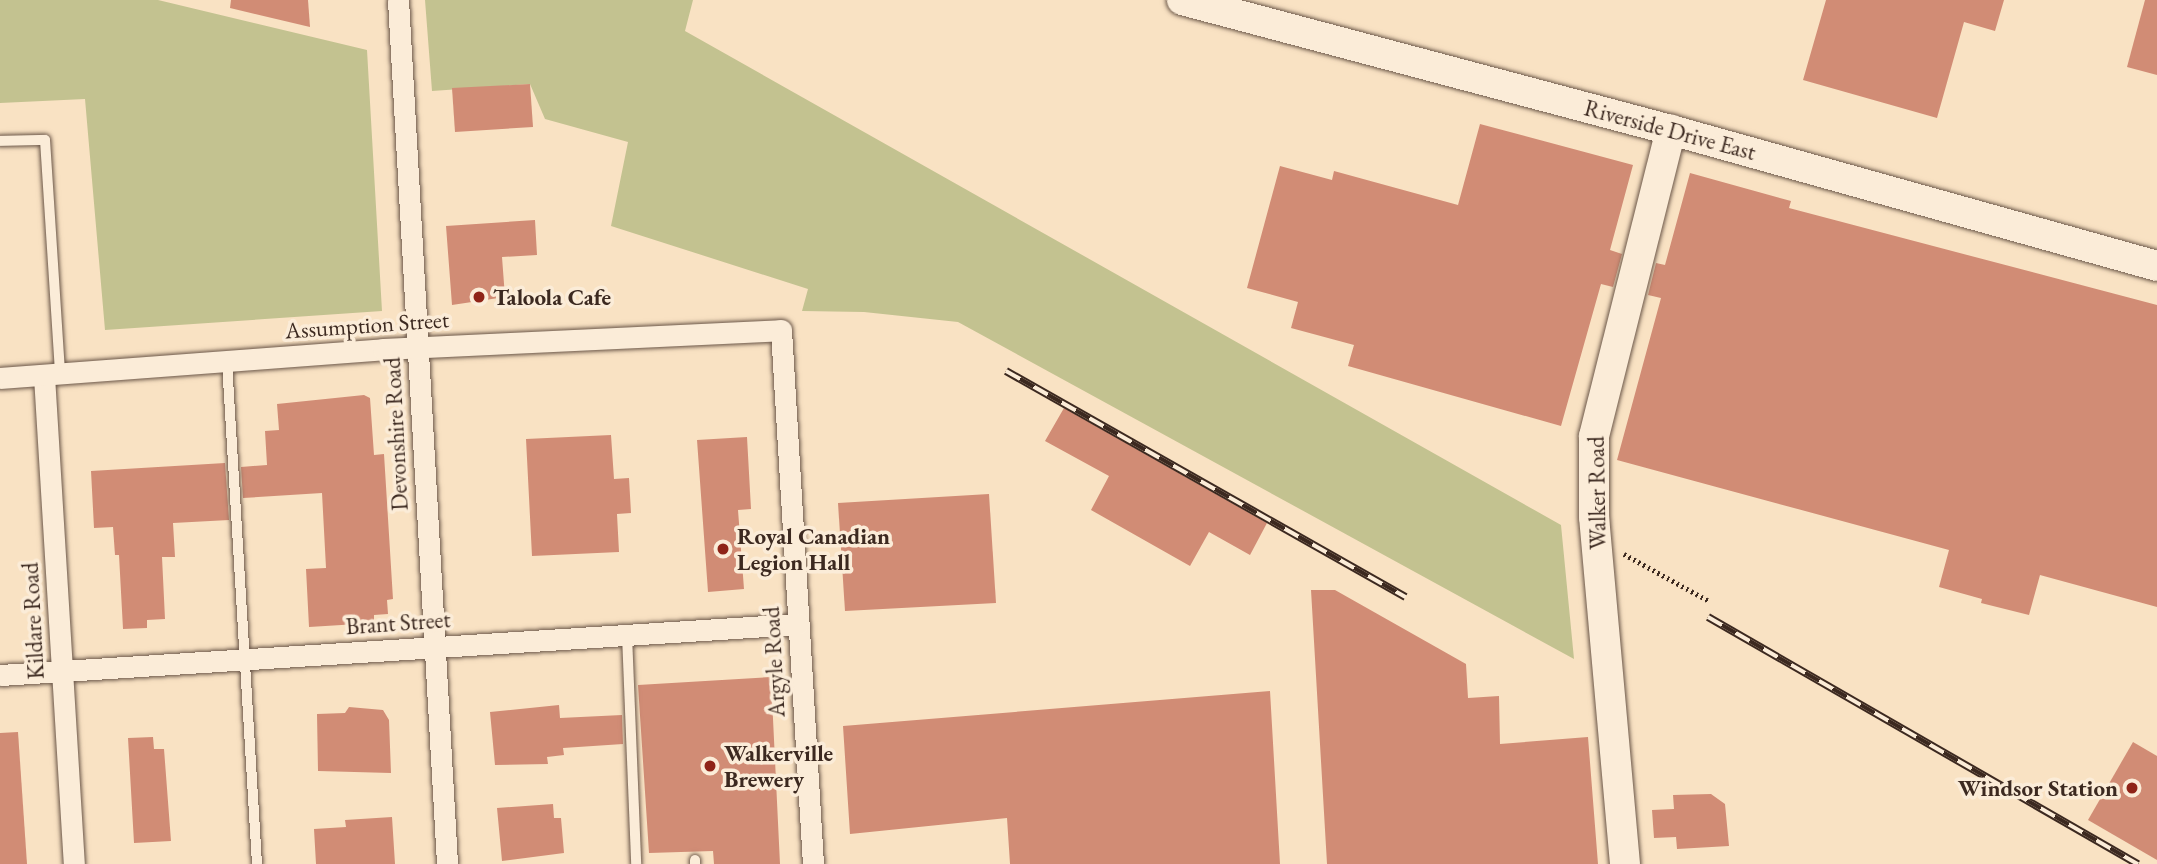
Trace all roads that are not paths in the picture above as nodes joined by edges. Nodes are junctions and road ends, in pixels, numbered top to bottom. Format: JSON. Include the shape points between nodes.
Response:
{"nodes":[{"id":1,"x":398,"y":0,"type":"edge"},
{"id":2,"x":1182,"y":0,"type":"edge"},
{"id":3,"x":1671,"y":130,"type":"junction"},
{"id":4,"x":0,"y":141,"type":"edge"},
{"id":5,"x":2157,"y":266,"type":"edge"},
{"id":6,"x":781,"y":330,"type":"joint"},
{"id":7,"x":417,"y":347,"type":"junction"},
{"id":8,"x":227,"y":362,"type":"junction"},
{"id":9,"x":52,"y":375,"type":"junction"},
{"id":10,"x":0,"y":378,"type":"edge"},
{"id":11,"x":798,"y":624,"type":"junction"},
{"id":12,"x":627,"y":635,"type":"junction"},
{"id":13,"x":435,"y":647,"type":"junction"},
{"id":14,"x":245,"y":659,"type":"junction"},
{"id":15,"x":62,"y":671,"type":"junction"},
{"id":16,"x":0,"y":675,"type":"edge"},
{"id":17,"x":74,"y":864,"type":"edge"},
{"id":18,"x":257,"y":864,"type":"edge"},
{"id":19,"x":447,"y":864,"type":"edge"},
{"id":20,"x":636,"y":864,"type":"edge"},
{"id":21,"x":813,"y":864,"type":"edge"},
{"id":22,"x":1625,"y":864,"type":"edge"}],
"edges":[{"from":1,"to":7,"type":"street","name":"Devonshire Road"},
{"from":2,"to":3,"type":"main road","name":"Riverside Drive East"},
{"from":3,"to":5,"type":"main road","name":"Riverside Drive East"},
{"from":3,"to":22,"type":"main road","name":"Walker Road","via":[[1594,436],[1594,517]]},
{"from":4,"to":9,"type":"lane","via":[[46,139]]},
{"from":6,"to":7,"type":"street","name":"Assumption Street"},
{"from":6,"to":11,"type":"street","name":"Argyle Road"},
{"from":7,"to":8,"type":"street","name":"Assumption Street"},
{"from":7,"to":13,"type":"street","name":"Devonshire Road"},
{"from":8,"to":9,"type":"street","name":"Assumption Street"},
{"from":8,"to":14,"type":"lane"},
{"from":9,"to":10,"type":"street","name":"Assumption Street"},
{"from":9,"to":15,"type":"street","name":"Kildare Road"},
{"from":11,"to":12,"type":"street","name":"Brant Street"},
{"from":11,"to":21,"type":"street","name":"Argyle Road"},
{"from":12,"to":13,"type":"street","name":"Brant Street"},
{"from":12,"to":20,"type":"lane"},
{"from":13,"to":14,"type":"street","name":"Brant Street"},
{"from":13,"to":19,"type":"street","name":"Devonshire Road"},
{"from":14,"to":15,"type":"street","name":"Brant Street"},
{"from":14,"to":18,"type":"lane"},
{"from":15,"to":16,"type":"street","name":"Brant Street"},
{"from":15,"to":17,"type":"street","name":"Kildare Road"}]}
